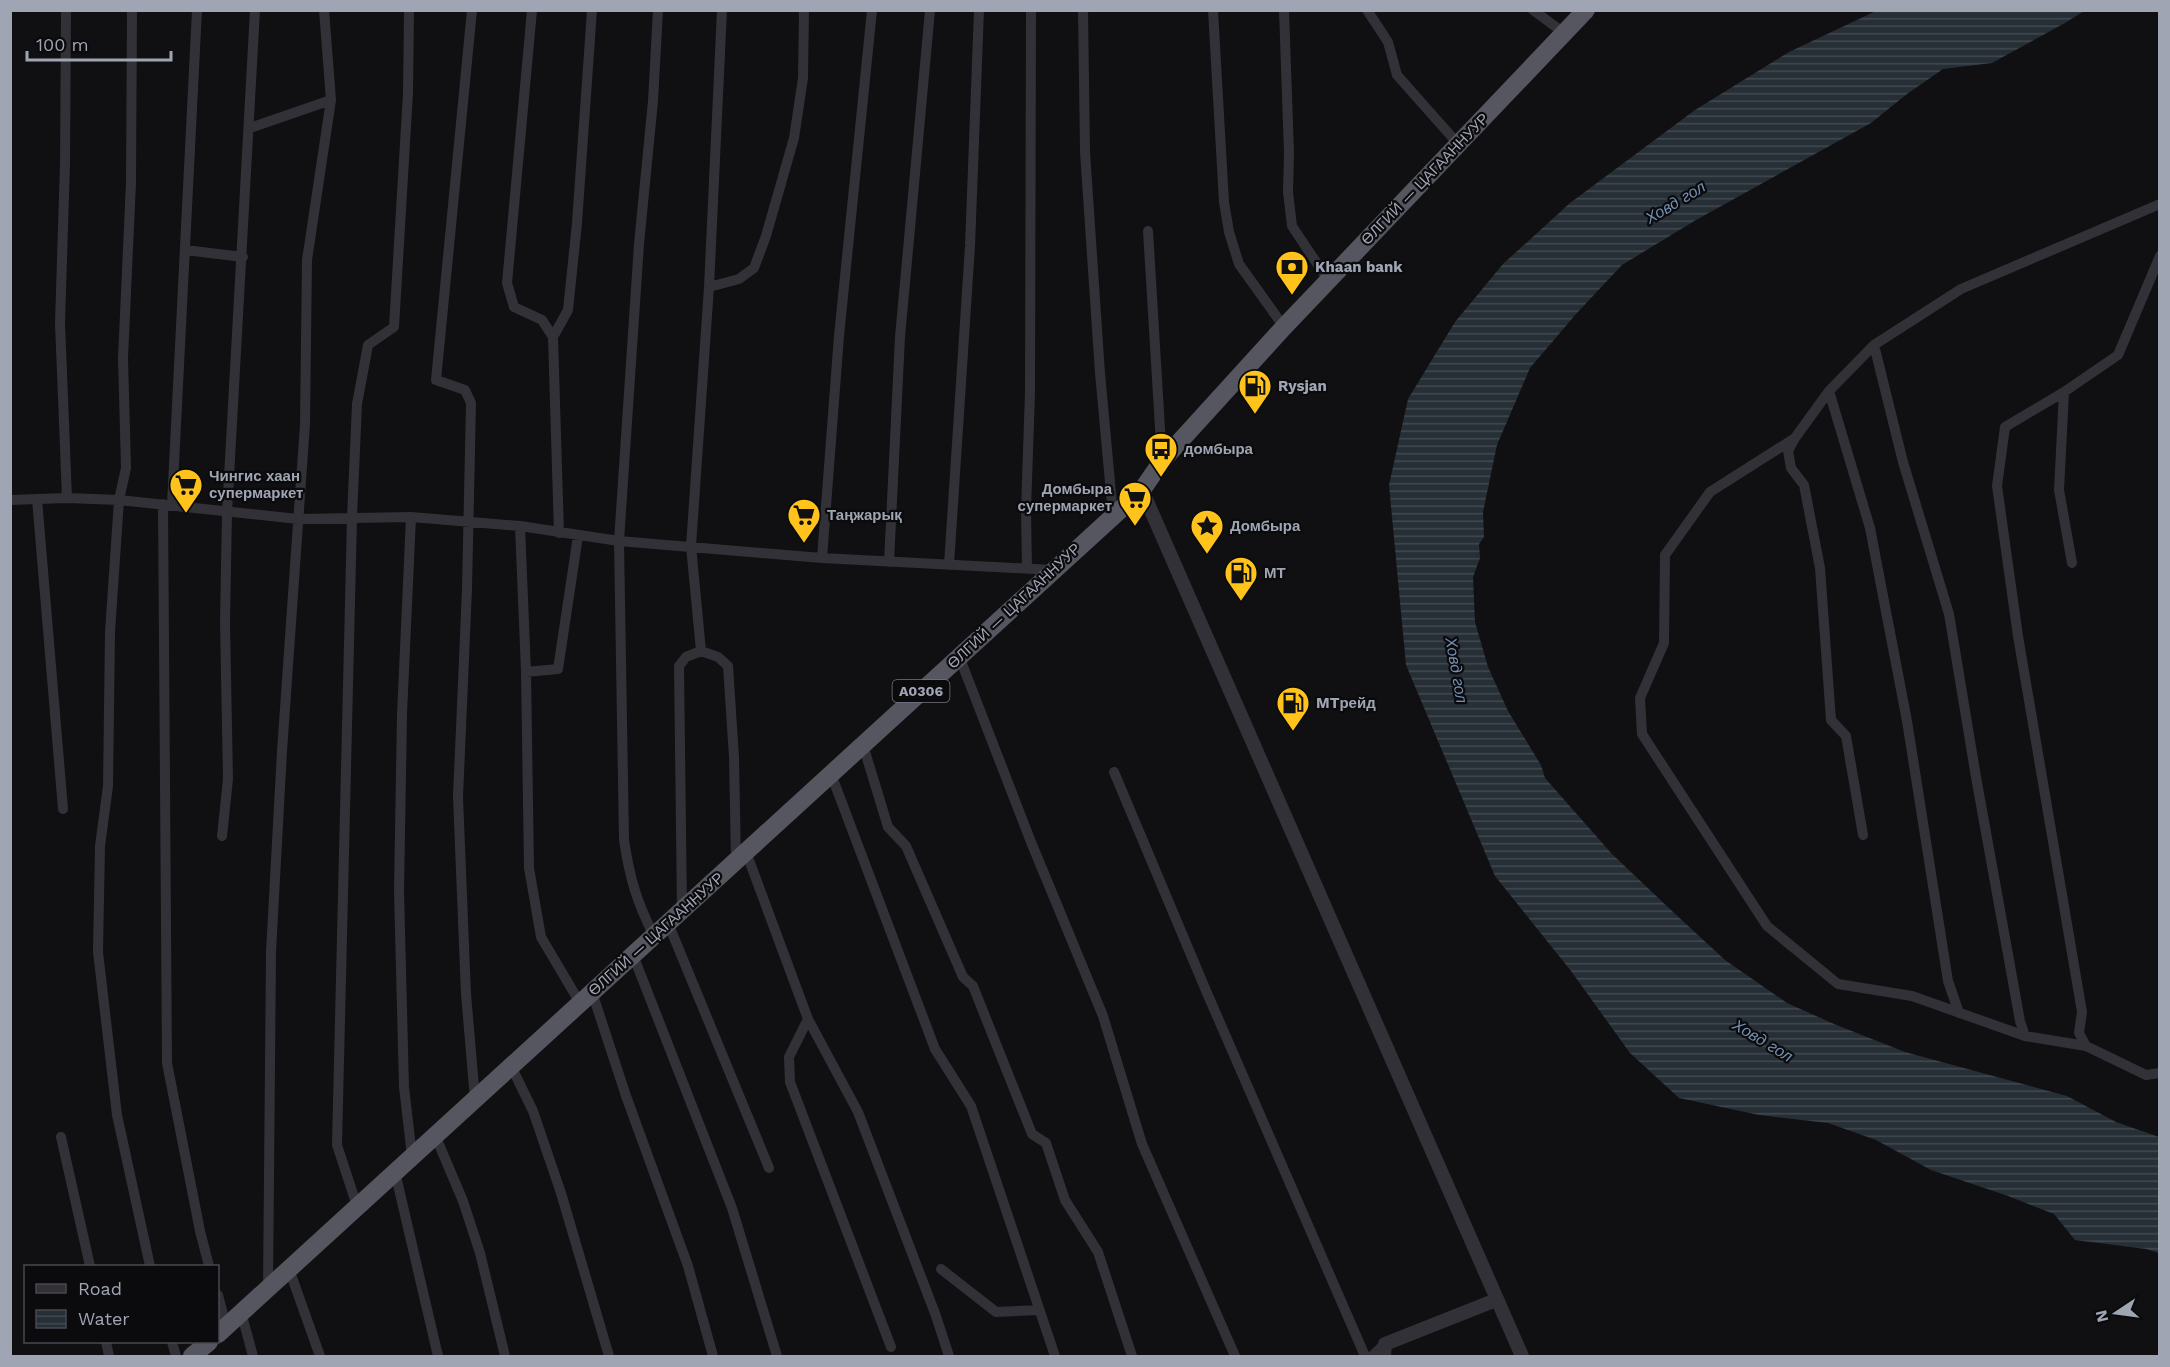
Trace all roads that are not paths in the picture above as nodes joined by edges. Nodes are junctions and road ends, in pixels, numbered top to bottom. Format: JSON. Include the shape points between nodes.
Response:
{"nodes":[{"id":1,"x":66,"y":10,"type":"edge"},
{"id":2,"x":132,"y":10,"type":"edge"},
{"id":3,"x":197,"y":10,"type":"edge"},
{"id":4,"x":255,"y":10,"type":"edge"},
{"id":5,"x":324,"y":10,"type":"edge"},
{"id":6,"x":409,"y":10,"type":"edge"},
{"id":7,"x":472,"y":10,"type":"edge"},
{"id":8,"x":532,"y":10,"type":"edge"},
{"id":9,"x":592,"y":10,"type":"edge"},
{"id":10,"x":658,"y":10,"type":"edge"},
{"id":11,"x":722,"y":10,"type":"edge"},
{"id":12,"x":804,"y":10,"type":"edge"},
{"id":13,"x":872,"y":10,"type":"edge"},
{"id":14,"x":930,"y":10,"type":"edge"},
{"id":15,"x":979,"y":10,"type":"edge"},
{"id":16,"x":1031,"y":10,"type":"edge"},
{"id":17,"x":1083,"y":10,"type":"edge"},
{"id":18,"x":1212,"y":10,"type":"edge"},
{"id":19,"x":1284,"y":10,"type":"edge"},
{"id":20,"x":1367,"y":10,"type":"edge"},
{"id":21,"x":1533,"y":10,"type":"edge"},
{"id":22,"x":1586,"y":10,"type":"edge"},
{"id":23,"x":1564,"y":33,"type":"junction"},
{"id":24,"x":331,"y":100,"type":"junction"},
{"id":25,"x":250,"y":128,"type":"junction"},
{"id":26,"x":1459,"y":145,"type":"junction"},
{"id":27,"x":2160,"y":204,"type":"edge"},
{"id":28,"x":1148,"y":231,"type":"dead end"},
{"id":29,"x":185,"y":250,"type":"junction"},
{"id":30,"x":2160,"y":256,"type":"edge"},
{"id":31,"x":243,"y":257,"type":"junction"},
{"id":32,"x":1328,"y":280,"type":"junction"},
{"id":33,"x":709,"y":287,"type":"junction"},
{"id":34,"x":1284,"y":327,"type":"junction"},
{"id":35,"x":553,"y":337,"type":"junction"},
{"id":36,"x":1874,"y":345,"type":"junction"},
{"id":37,"x":1828,"y":391,"type":"junction"},
{"id":38,"x":2064,"y":392,"type":"junction"},
{"id":39,"x":1795,"y":438,"type":"junction"},
{"id":40,"x":1162,"y":461,"type":"junction"},
{"id":41,"x":1142,"y":490,"type":"junction"},
{"id":42,"x":67,"y":498,"type":"junction"},
{"id":43,"x":37,"y":499,"type":"junction"},
{"id":44,"x":10,"y":500,"type":"edge"},
{"id":45,"x":119,"y":500,"type":"junction"},
{"id":46,"x":168,"y":504,"type":"junction"},
{"id":47,"x":227,"y":513,"type":"junction"},
{"id":48,"x":1113,"y":514,"type":"junction"},
{"id":49,"x":352,"y":518,"type":"junction"},
{"id":50,"x":411,"y":518,"type":"junction"},
{"id":51,"x":298,"y":519,"type":"junction"},
{"id":52,"x":469,"y":522,"type":"junction"},
{"id":53,"x":520,"y":526,"type":"junction"},
{"id":54,"x":559,"y":533,"type":"junction"},
{"id":55,"x":578,"y":536,"type":"junction"},
{"id":56,"x":619,"y":541,"type":"junction"},
{"id":57,"x":691,"y":546,"type":"junction"},
{"id":58,"x":822,"y":558,"type":"junction"},
{"id":59,"x":889,"y":562,"type":"junction"},
{"id":60,"x":2072,"y":563,"type":"dead end"},
{"id":61,"x":949,"y":566,"type":"junction"},
{"id":62,"x":1027,"y":568,"type":"junction"},
{"id":63,"x":1053,"y":570,"type":"junction"},
{"id":64,"x":701,"y":651,"type":"junction"},
{"id":65,"x":959,"y":656,"type":"junction"},
{"id":66,"x":526,"y":672,"type":"junction"},
{"id":67,"x":863,"y":745,"type":"junction"},
{"id":68,"x":1114,"y":772,"type":"dead end"},
{"id":69,"x":831,"y":774,"type":"junction"},
{"id":70,"x":63,"y":809,"type":"dead end"},
{"id":71,"x":1863,"y":835,"type":"dead end"},
{"id":72,"x":222,"y":836,"type":"dead end"},
{"id":73,"x":741,"y":856,"type":"junction"},
{"id":74,"x":675,"y":917,"type":"junction"},
{"id":75,"x":654,"y":936,"type":"junction"},
{"id":76,"x":633,"y":955,"type":"junction"},
{"id":77,"x":586,"y":998,"type":"junction"},
{"id":78,"x":1959,"y":1013,"type":"junction"},
{"id":79,"x":808,"y":1019,"type":"junction"},
{"id":80,"x":2025,"y":1036,"type":"junction"},
{"id":81,"x":2086,"y":1046,"type":"junction"},
{"id":82,"x":511,"y":1066,"type":"junction"},
{"id":83,"x":2160,"y":1073,"type":"edge"},
{"id":84,"x":476,"y":1098,"type":"junction"},
{"id":85,"x":435,"y":1136,"type":"junction"},
{"id":86,"x":61,"y":1137,"type":"dead end"},
{"id":87,"x":412,"y":1156,"type":"junction"},
{"id":88,"x":769,"y":1168,"type":"dead end"},
{"id":89,"x":395,"y":1172,"type":"junction"},
{"id":90,"x":357,"y":1206,"type":"junction"},
{"id":91,"x":90,"y":1265,"type":"edge"},
{"id":92,"x":150,"y":1265,"type":"edge"},
{"id":93,"x":209,"y":1265,"type":"edge"},
{"id":94,"x":289,"y":1269,"type":"junction"},
{"id":95,"x":941,"y":1269,"type":"dead end"},
{"id":96,"x":268,"y":1288,"type":"junction"},
{"id":97,"x":1496,"y":1300,"type":"junction"},
{"id":98,"x":219,"y":1304,"type":"edge"},
{"id":99,"x":1040,"y":1310,"type":"junction"},
{"id":100,"x":241,"y":1312,"type":"junction"},
{"id":101,"x":222,"y":1330,"type":"edge"},
{"id":102,"x":207,"y":1343,"type":"edge"},
{"id":103,"x":891,"y":1347,"type":"dead end"},
{"id":104,"x":1384,"y":1350,"type":"edge"},
{"id":105,"x":192,"y":1356,"type":"edge"},
{"id":106,"x":253,"y":1356,"type":"edge"},
{"id":107,"x":320,"y":1356,"type":"edge"},
{"id":108,"x":438,"y":1356,"type":"edge"},
{"id":109,"x":505,"y":1356,"type":"edge"},
{"id":110,"x":609,"y":1356,"type":"edge"},
{"id":111,"x":712,"y":1356,"type":"edge"},
{"id":112,"x":777,"y":1356,"type":"edge"},
{"id":113,"x":949,"y":1356,"type":"edge"},
{"id":114,"x":1055,"y":1356,"type":"edge"},
{"id":115,"x":1132,"y":1356,"type":"edge"},
{"id":116,"x":1235,"y":1356,"type":"edge"},
{"id":117,"x":1365,"y":1356,"type":"edge"},
{"id":118,"x":1372,"y":1356,"type":"edge"},
{"id":119,"x":1522,"y":1356,"type":"edge"}],
"edges":[{"from":1,"to":42,"type":"street","via":[[60,323]]},
{"from":2,"to":45,"type":"street","via":[[131,183],[123,358],[126,468]]},
{"from":3,"to":29,"type":"street"},
{"from":4,"to":25,"type":"street"},
{"from":5,"to":24,"type":"street"},
{"from":6,"to":49,"type":"street","via":[[394,327],[369,345],[357,404]]},
{"from":7,"to":52,"type":"street","via":[[436,380],[465,390],[471,403]]},
{"from":8,"to":35,"type":"street","via":[[507,283],[514,307],[542,320]]},
{"from":9,"to":35,"type":"street","via":[[578,223],[568,310]]},
{"from":10,"to":56,"type":"street"},
{"from":11,"to":33,"type":"street"},
{"from":12,"to":33,"type":"street","via":[[803,78],[794,138],[766,236],[753,268],[739,279]]},
{"from":13,"to":58,"type":"street","via":[[839,336]]},
{"from":14,"to":59,"type":"street","via":[[900,337]]},
{"from":15,"to":61,"type":"street","via":[[970,246]]},
{"from":16,"to":62,"type":"street"},
{"from":17,"to":48,"type":"street","via":[[1085,152]]},
{"from":18,"to":34,"type":"street","via":[[1229,232],[1239,264]]},
{"from":19,"to":32,"type":"street","via":[[1292,226]]},
{"from":20,"to":26,"type":"street","via":[[1388,42],[1397,75]]},
{"from":21,"to":23,"type":"street"},
{"from":22,"to":23,"type":"highway","name":"ӨЛГИЙ — ЦАГААННУУР","number":"A0306"},
{"from":23,"to":26,"type":"highway","name":"ӨЛГИЙ — ЦАГААННУУР","number":"A0306"},
{"from":24,"to":25,"type":"street"},
{"from":24,"to":51,"type":"street","via":[[307,260],[305,424]]},
{"from":25,"to":31,"type":"street"},
{"from":26,"to":32,"type":"highway","name":"ӨЛГИЙ — ЦАГААННУУР","number":"A0306"},
{"from":27,"to":36,"type":"street","via":[[1961,289]]},
{"from":28,"to":40,"type":"street"},
{"from":29,"to":31,"type":"street"},
{"from":29,"to":46,"type":"street"},
{"from":30,"to":38,"type":"street","via":[[2118,355]]},
{"from":31,"to":47,"type":"street"},
{"from":32,"to":34,"type":"highway","name":"ӨЛГИЙ — ЦАГААННУУР","number":"A0306"},
{"from":33,"to":57,"type":"street"},
{"from":34,"to":40,"type":"highway","name":"ӨЛГИЙ — ЦАГААННУУР","number":"A0306"},
{"from":35,"to":54,"type":"street"},
{"from":36,"to":37,"type":"street"},
{"from":36,"to":80,"type":"street","via":[[1902,462],[1949,614]]},
{"from":37,"to":39,"type":"street"},
{"from":37,"to":78,"type":"street","via":[[1870,528],[1907,721],[1948,981]]},
{"from":38,"to":60,"type":"street","via":[[2059,490]]},
{"from":38,"to":81,"type":"street","via":[[2005,427],[1997,486],[2018,636],[2080,998],[2079,1032]]},
{"from":39,"to":71,"type":"street","via":[[1788,451],[1791,468],[1804,485],[1820,568],[1831,720],[1846,736]]},
{"from":39,"to":78,"type":"street","via":[[1710,492],[1665,555],[1664,643],[1640,698],[1642,734],[1767,926],[1838,984],[1912,996]]},
{"from":40,"to":41,"type":"highway","name":"ӨЛГИЙ — ЦАГААННУУР","number":"A0306"},
{"from":41,"to":48,"type":"highway","name":"ӨЛГИЙ — ЦАГААННУУР","number":"A0306"},
{"from":41,"to":97,"type":"street"},
{"from":42,"to":43,"type":"street"},
{"from":42,"to":45,"type":"street"},
{"from":43,"to":44,"type":"street"},
{"from":43,"to":70,"type":"street"},
{"from":45,"to":46,"type":"street"},
{"from":45,"to":92,"type":"street","via":[[98,952],[117,1115]]},
{"from":46,"to":47,"type":"street"},
{"from":46,"to":93,"type":"street","via":[[167,1063]]},
{"from":47,"to":51,"type":"street"},
{"from":47,"to":72,"type":"street","via":[[228,779]]},
{"from":48,"to":63,"type":"highway","name":"ӨЛГИЙ — ЦАГААННУУР","number":"A0306"},
{"from":49,"to":50,"type":"street"},
{"from":49,"to":51,"type":"street"},
{"from":49,"to":90,"type":"street","via":[[338,1145]]},
{"from":50,"to":52,"type":"street"},
{"from":50,"to":87,"type":"street","via":[[399,891],[404,1087]]},
{"from":51,"to":96,"type":"street","via":[[271,952]]},
{"from":52,"to":53,"type":"street"},
{"from":52,"to":84,"type":"street","via":[[458,796],[466,994]]},
{"from":53,"to":54,"type":"street"},
{"from":53,"to":66,"type":"street"},
{"from":54,"to":55,"type":"street"},
{"from":55,"to":56,"type":"street"},
{"from":55,"to":66,"type":"street","via":[[558,669]]},
{"from":56,"to":57,"type":"street"},
{"from":56,"to":75,"type":"street","via":[[624,840],[638,905]]},
{"from":57,"to":58,"type":"street"},
{"from":57,"to":64,"type":"street"},
{"from":58,"to":59,"type":"street"},
{"from":59,"to":61,"type":"street"},
{"from":61,"to":62,"type":"street"},
{"from":62,"to":63,"type":"street"},
{"from":63,"to":65,"type":"highway","name":"ӨЛГИЙ — ЦАГААННУУР","number":"A0306"},
{"from":64,"to":73,"type":"street","via":[[718,657],[728,666]]},
{"from":64,"to":74,"type":"street","via":[[686,657],[679,666]]},
{"from":65,"to":67,"type":"highway","name":"ӨЛГИЙ — ЦАГААННУУР","number":"A0306"},
{"from":65,"to":116,"type":"street","via":[[1103,1016],[1142,1144]]},
{"from":66,"to":77,"type":"street","via":[[529,868],[541,937]]},
{"from":67,"to":69,"type":"highway","name":"ӨЛГИЙ — ЦАГААННУУР","number":"A0306"},
{"from":67,"to":115,"type":"street","via":[[888,827],[906,846],[963,977],[973,986],[1032,1134],[1046,1143],[1065,1200],[1098,1252]]},
{"from":68,"to":117,"type":"street"},
{"from":69,"to":73,"type":"highway","name":"ӨЛГИЙ — ЦАГААННУУР","number":"A0306"},
{"from":69,"to":99,"type":"street","via":[[935,1050],[971,1106]]},
{"from":73,"to":74,"type":"highway","name":"ӨЛГИЙ — ЦАГААННУУР","number":"A0306"},
{"from":73,"to":79,"type":"street"},
{"from":74,"to":75,"type":"highway","name":"ӨЛГИЙ — ЦАГААННУУР","number":"A0306"},
{"from":74,"to":88,"type":"street"},
{"from":75,"to":76,"type":"highway","name":"ӨЛГИЙ — ЦАГААННУУР","number":"A0306"},
{"from":76,"to":77,"type":"highway","name":"ӨЛГИЙ — ЦАГААННУУР","number":"A0306"},
{"from":76,"to":112,"type":"street","via":[[732,1208]]},
{"from":77,"to":82,"type":"highway","name":"ӨЛГИЙ — ЦАГААННУУР","number":"A0306"},
{"from":77,"to":111,"type":"street","via":[[688,1266]]},
{"from":78,"to":80,"type":"street"},
{"from":79,"to":103,"type":"street","via":[[789,1057],[790,1082]]},
{"from":79,"to":113,"type":"street","via":[[858,1112]]},
{"from":80,"to":81,"type":"street"},
{"from":81,"to":83,"type":"street","via":[[2146,1075]]},
{"from":82,"to":84,"type":"highway","name":"ӨЛГИЙ — ЦАГААННУУР","number":"A0306"},
{"from":82,"to":110,"type":"street","via":[[533,1111],[561,1192]]},
{"from":84,"to":85,"type":"highway","name":"ӨЛГИЙ — ЦАГААННУУР","number":"A0306"},
{"from":85,"to":87,"type":"highway","name":"ӨЛГИЙ — ЦАГААННУУР","number":"A0306"},
{"from":85,"to":109,"type":"street","via":[[464,1201]]},
{"from":86,"to":91,"type":"street"},
{"from":87,"to":89,"type":"highway","name":"ӨЛГИЙ — ЦАГААННУУР","number":"A0306"},
{"from":89,"to":90,"type":"highway","name":"ӨЛГИЙ — ЦАГААННУУР","number":"A0306"},
{"from":89,"to":108,"type":"street"},
{"from":90,"to":94,"type":"highway","name":"ӨЛГИЙ — ЦАГААННУУР","number":"A0306"},
{"from":94,"to":96,"type":"highway","name":"ӨЛГИЙ — ЦАГААННУУР","number":"A0306"},
{"from":94,"to":107,"type":"street"},
{"from":95,"to":99,"type":"street","via":[[996,1312]]},
{"from":96,"to":100,"type":"highway","name":"ӨЛГИЙ — ЦАГААННУУР","number":"A0306"},
{"from":97,"to":104,"type":"street"},
{"from":97,"to":119,"type":"street"},
{"from":98,"to":101,"type":"street"},
{"from":99,"to":114,"type":"street"},
{"from":100,"to":101,"type":"highway","name":"ӨЛГИЙ — ЦАГААННУУР","number":"A0306"},
{"from":100,"to":106,"type":"street"},
{"from":102,"to":105,"type":"highway"},
{"from":104,"to":118,"type":"street"}]}
